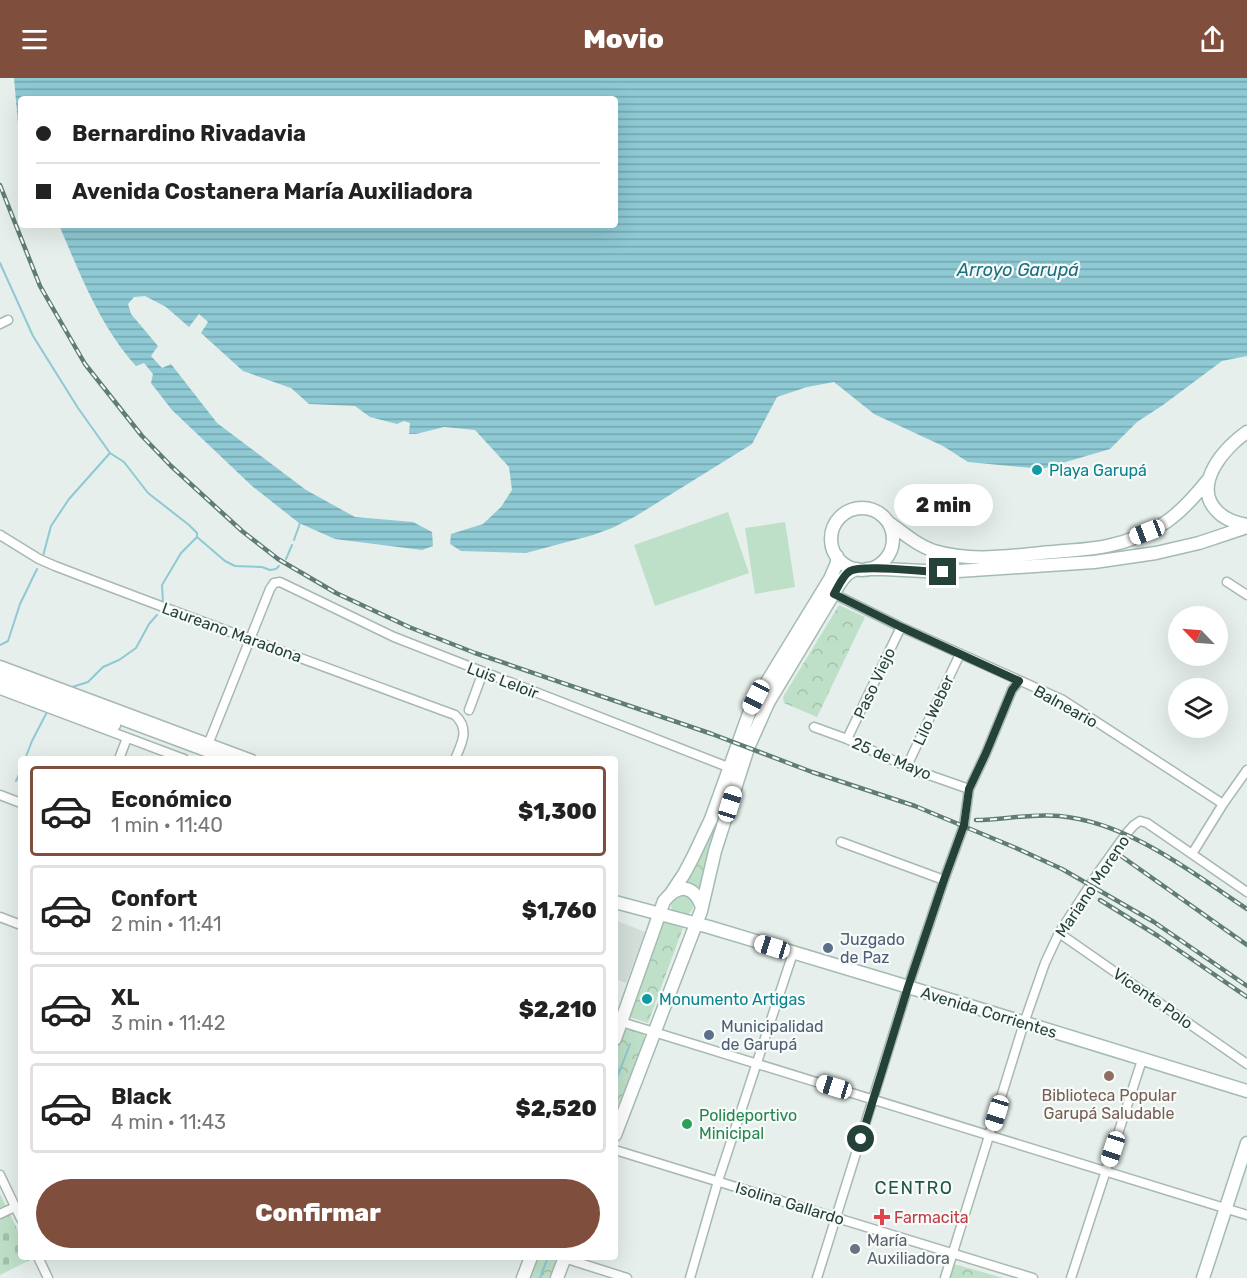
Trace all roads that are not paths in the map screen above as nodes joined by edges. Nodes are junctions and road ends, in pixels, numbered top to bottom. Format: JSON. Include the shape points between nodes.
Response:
{"nodes":[{"id":1,"x":1247,"y":432,"type":"edge"},
{"id":2,"x":1208,"y":480,"type":"junction"},
{"id":3,"x":888,"y":522,"type":"junction"},
{"id":4,"x":1247,"y":526,"type":"edge"},
{"id":5,"x":0,"y":535,"type":"edge"},
{"id":6,"x":837,"y":556,"type":"junction"},
{"id":7,"x":862,"y":569,"type":"junction"},
{"id":8,"x":1227,"y":582,"type":"dead end"},
{"id":9,"x":834,"y":594,"type":"junction"},
{"id":10,"x":1247,"y":595,"type":"edge"},
{"id":11,"x":901,"y":627,"type":"junction"},
{"id":12,"x":250,"y":639,"type":"junction"},
{"id":13,"x":960,"y":654,"type":"junction"},
{"id":14,"x":0,"y":665,"type":"edge"},
{"id":15,"x":483,"y":672,"type":"junction"},
{"id":16,"x":0,"y":673,"type":"edge"},
{"id":17,"x":1019,"y":681,"type":"junction"},
{"id":18,"x":0,"y":682,"type":"edge"},
{"id":19,"x":0,"y":690,"type":"edge"},
{"id":20,"x":469,"y":710,"type":"dead end"},
{"id":21,"x":814,"y":727,"type":"dead end"},
{"id":22,"x":127,"y":738,"type":"junction"},
{"id":23,"x":847,"y":739,"type":"junction"},
{"id":24,"x":209,"y":742,"type":"junction"},
{"id":25,"x":120,"y":756,"type":"edge"},
{"id":26,"x":176,"y":756,"type":"edge"},
{"id":27,"x":200,"y":756,"type":"edge"},
{"id":28,"x":222,"y":756,"type":"edge"},
{"id":29,"x":244,"y":756,"type":"edge"},
{"id":30,"x":456,"y":756,"type":"edge"},
{"id":31,"x":907,"y":766,"type":"junction"},
{"id":32,"x":735,"y":770,"type":"junction"},
{"id":33,"x":1247,"y":770,"type":"edge"},
{"id":34,"x":969,"y":789,"type":"junction"},
{"id":35,"x":0,"y":795,"type":"edge"},
{"id":36,"x":18,"y":803,"type":"edge"},
{"id":37,"x":1223,"y":804,"type":"junction"},
{"id":38,"x":841,"y":842,"type":"dead end"},
{"id":39,"x":1192,"y":854,"type":"junction"},
{"id":40,"x":944,"y":880,"type":"junction"},
{"id":41,"x":1247,"y":892,"type":"edge"},
{"id":42,"x":618,"y":895,"type":"edge"},
{"id":43,"x":670,"y":895,"type":"junction"},
{"id":44,"x":618,"y":903,"type":"edge"},
{"id":45,"x":702,"y":908,"type":"junction"},
{"id":46,"x":661,"y":911,"type":"junction"},
{"id":47,"x":0,"y":917,"type":"edge"},
{"id":48,"x":18,"y":924,"type":"edge"},
{"id":49,"x":696,"y":925,"type":"junction"},
{"id":50,"x":1059,"y":933,"type":"junction"},
{"id":51,"x":793,"y":953,"type":"junction"},
{"id":52,"x":908,"y":987,"type":"junction"},
{"id":53,"x":618,"y":1021,"type":"edge"},
{"id":54,"x":1024,"y":1023,"type":"junction"},
{"id":55,"x":654,"y":1032,"type":"junction"},
{"id":56,"x":1142,"y":1060,"type":"junction"},
{"id":57,"x":757,"y":1063,"type":"junction"},
{"id":58,"x":1247,"y":1064,"type":"edge"},
{"id":59,"x":1247,"y":1092,"type":"edge"},
{"id":60,"x":873,"y":1099,"type":"junction"},
{"id":61,"x":618,"y":1127,"type":"edge"},
{"id":62,"x":990,"y":1136,"type":"junction"},
{"id":63,"x":1247,"y":1143,"type":"edge"},
{"id":64,"x":618,"y":1151,"type":"edge"},
{"id":65,"x":1106,"y":1172,"type":"junction"},
{"id":66,"x":0,"y":1175,"type":"edge"},
{"id":67,"x":718,"y":1181,"type":"junction"},
{"id":68,"x":15,"y":1207,"type":"junction"},
{"id":69,"x":1226,"y":1208,"type":"junction"},
{"id":70,"x":18,"y":1213,"type":"edge"},
{"id":71,"x":0,"y":1214,"type":"edge"},
{"id":72,"x":1247,"y":1215,"type":"edge"},
{"id":73,"x":836,"y":1218,"type":"junction"},
{"id":74,"x":953,"y":1253,"type":"junction"},
{"id":75,"x":40,"y":1260,"type":"edge"},
{"id":76,"x":530,"y":1260,"type":"edge"},
{"id":77,"x":564,"y":1260,"type":"edge"},
{"id":78,"x":571,"y":1260,"type":"edge"},
{"id":79,"x":48,"y":1278,"type":"edge"},
{"id":80,"x":523,"y":1278,"type":"edge"},
{"id":81,"x":557,"y":1278,"type":"edge"},
{"id":82,"x":627,"y":1278,"type":"edge"},
{"id":83,"x":690,"y":1278,"type":"edge"},
{"id":84,"x":817,"y":1278,"type":"edge"},
{"id":85,"x":945,"y":1278,"type":"edge"},
{"id":86,"x":1033,"y":1278,"type":"edge"},
{"id":87,"x":1071,"y":1278,"type":"edge"},
{"id":88,"x":1203,"y":1278,"type":"edge"}],
"edges":[{"from":1,"to":2,"type":"main road","via":[[1228,448]]},
{"from":2,"to":3,"type":"main road","via":[[1166,522],[1119,543],[1092,548],[992,557],[958,556],[925,547]]},
{"from":2,"to":4,"type":"main road","via":[[1210,502],[1216,510]]},
{"from":3,"to":6,"type":"main road","via":[[874,510],[846,512],[833,527],[832,546]]},
{"from":3,"to":7,"type":"main road","via":[[891,547],[878,565]]},
{"from":4,"to":7,"type":"main road","via":[[1156,553],[1094,562],[943,572]]},
{"from":5,"to":12,"type":"street","name":"Laureano Maradona","via":[[47,563]]},
{"from":6,"to":7,"type":"main road","via":[[848,566]]},
{"from":6,"to":32,"type":"main road","via":[[830,579],[753,703]]},
{"from":7,"to":9,"type":"main road","via":[[847,574]]},
{"from":8,"to":10,"type":"street"},
{"from":9,"to":11,"type":"street","name":"Balneario"},
{"from":9,"to":32,"type":"main road","via":[[768,703]]},
{"from":11,"to":13,"type":"street","name":"Balneario"},
{"from":11,"to":23,"type":"street","name":"Paso Viejo"},
{"from":12,"to":15,"type":"street","name":"Luis Leloir","via":[[270,589],[280,582],[394,637]]},
{"from":12,"to":24,"type":"street"},
{"from":12,"to":30,"type":"street","name":"Laureano Maradona","via":[[455,715],[464,726]]},
{"from":13,"to":17,"type":"street","name":"Balneario"},
{"from":13,"to":31,"type":"street","name":"Lilo Weber"},
{"from":14,"to":24,"type":"street"},
{"from":15,"to":20,"type":"street"},
{"from":15,"to":32,"type":"street","name":"Luis Leloir"},
{"from":16,"to":28,"type":"main road"},
{"from":17,"to":34,"type":"street"},
{"from":17,"to":37,"type":"street","name":"Balneario","via":[[1063,700]]},
{"from":18,"to":27,"type":"main road"},
{"from":19,"to":22,"type":"street"},
{"from":21,"to":23,"type":"street","name":"25 de Mayo"},
{"from":22,"to":25,"type":"street"},
{"from":22,"to":26,"type":"street"},
{"from":23,"to":31,"type":"street","name":"25 de Mayo"},
{"from":24,"to":29,"type":"street"},
{"from":31,"to":34,"type":"street","name":"25 de Mayo"},
{"from":32,"to":43,"type":"main road","via":[[693,858]]},
{"from":32,"to":45,"type":"main road"},
{"from":33,"to":37,"type":"street"},
{"from":34,"to":40,"type":"street","via":[[964,825]]},
{"from":35,"to":36,"type":"street"},
{"from":37,"to":39,"type":"street"},
{"from":38,"to":40,"type":"street"},
{"from":39,"to":41,"type":"street"},
{"from":39,"to":50,"type":"street","name":"Mariano Moreno","via":[[1140,821],[1126,834]]},
{"from":40,"to":52,"type":"street"},
{"from":42,"to":46,"type":"main road"},
{"from":43,"to":45,"type":"main road","via":[[689,890],[698,897]]},
{"from":43,"to":46,"type":"main road"},
{"from":44,"to":46,"type":"main road"},
{"from":45,"to":49,"type":"main road"},
{"from":46,"to":49,"type":"main road","name":"Avenida Corrientes"},
{"from":46,"to":53,"type":"main road"},
{"from":47,"to":48,"type":"street"},
{"from":49,"to":51,"type":"main road","name":"Avenida Corrientes"},
{"from":49,"to":55,"type":"main road"},
{"from":50,"to":54,"type":"street","name":"Mariano Moreno"},
{"from":50,"to":58,"type":"street","name":"Vicente Polo"},
{"from":51,"to":52,"type":"main road","name":"Avenida Corrientes"},
{"from":51,"to":57,"type":"street"},
{"from":52,"to":54,"type":"main road","name":"Avenida Corrientes"},
{"from":52,"to":60,"type":"street"},
{"from":53,"to":55,"type":"street"},
{"from":54,"to":56,"type":"main road","name":"Avenida Corrientes"},
{"from":54,"to":62,"type":"street","name":"Mariano Moreno"},
{"from":55,"to":57,"type":"street"},
{"from":55,"to":61,"type":"main road"},
{"from":56,"to":59,"type":"main road","name":"Avenida Corrientes"},
{"from":56,"to":65,"type":"street"},
{"from":57,"to":60,"type":"street"},
{"from":57,"to":67,"type":"street"},
{"from":60,"to":62,"type":"street"},
{"from":60,"to":73,"type":"street"},
{"from":62,"to":65,"type":"street"},
{"from":62,"to":74,"type":"street","name":"Mariano Moreno"},
{"from":63,"to":69,"type":"main road"},
{"from":64,"to":67,"type":"street","name":"Isolina Gallardo"},
{"from":65,"to":69,"type":"street"},
{"from":65,"to":87,"type":"street"},
{"from":66,"to":68,"type":"street"},
{"from":67,"to":73,"type":"street","name":"Isolina Gallardo"},
{"from":67,"to":83,"type":"street"},
{"from":68,"to":70,"type":"street"},
{"from":68,"to":71,"type":"street"},
{"from":69,"to":72,"type":"street"},
{"from":69,"to":88,"type":"main road"},
{"from":73,"to":74,"type":"street","name":"Isolina Gallardo"},
{"from":73,"to":84,"type":"street"},
{"from":74,"to":85,"type":"street","name":"Mariano Moreno"},
{"from":74,"to":86,"type":"street","name":"Isolina Gallardo"},
{"from":75,"to":79,"type":"street"},
{"from":76,"to":80,"type":"main road"},
{"from":77,"to":81,"type":"main road"},
{"from":78,"to":82,"type":"street"}]}
